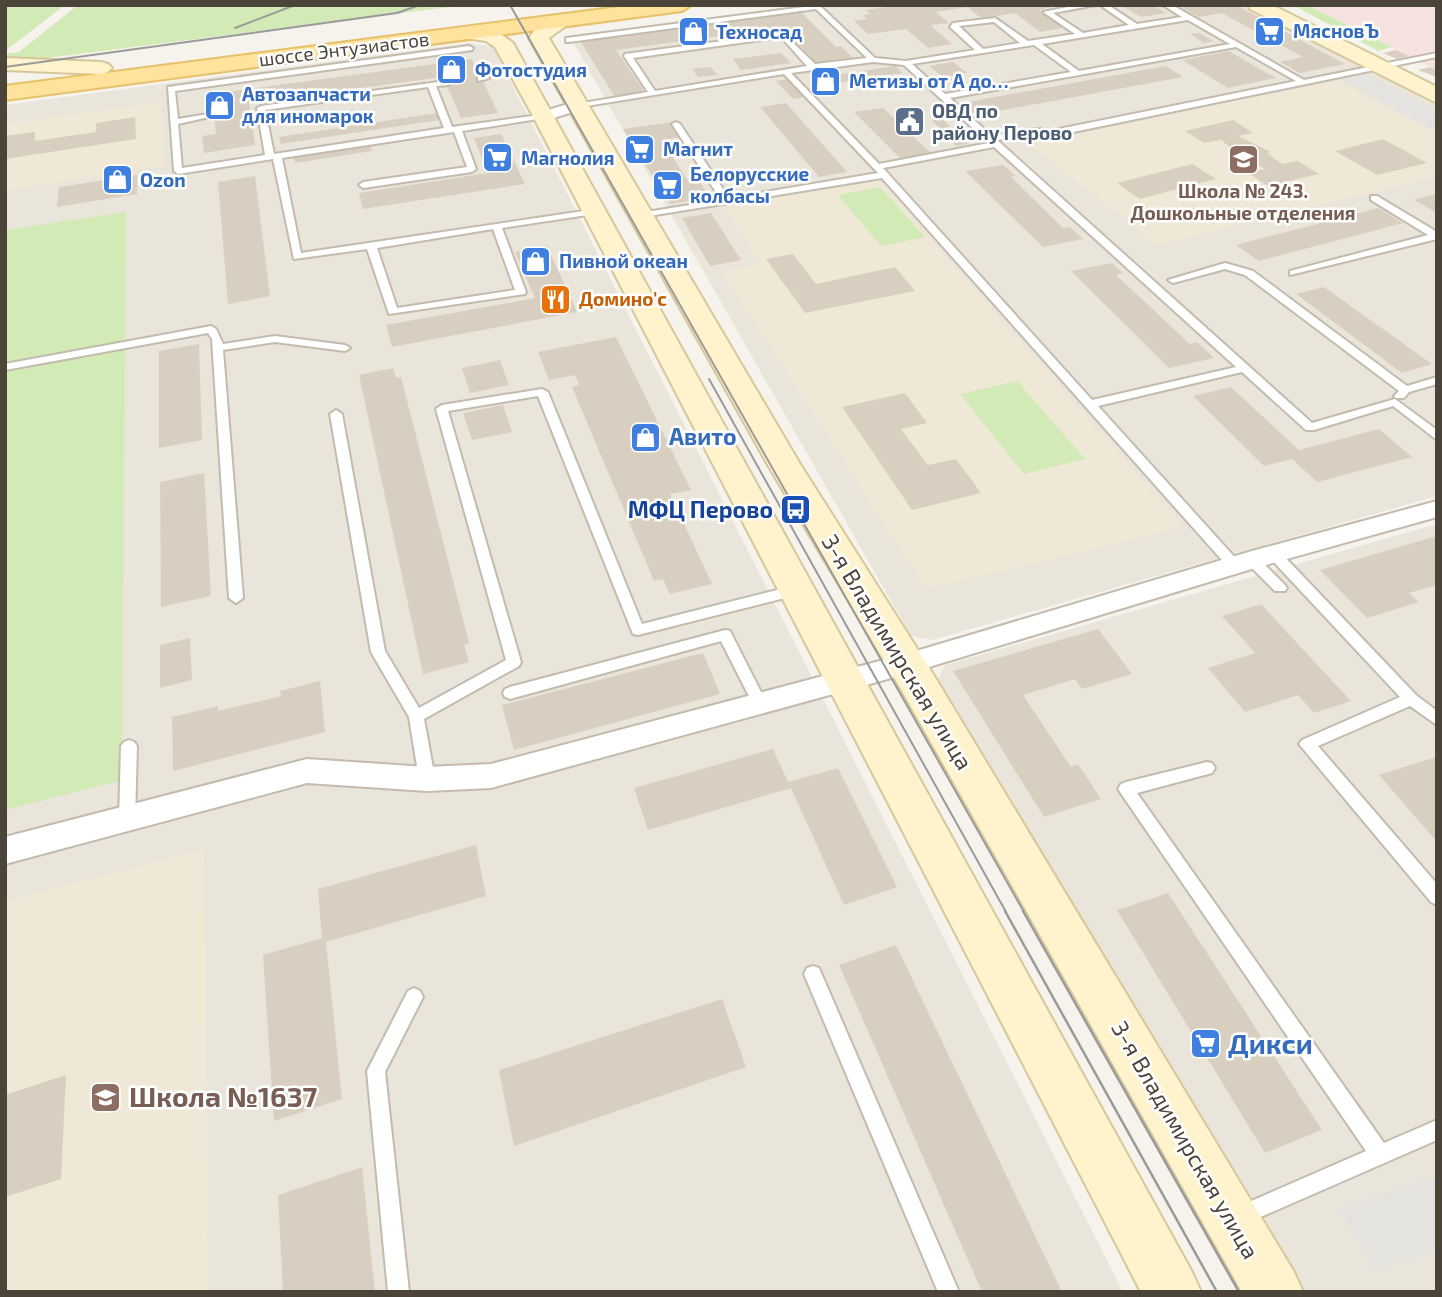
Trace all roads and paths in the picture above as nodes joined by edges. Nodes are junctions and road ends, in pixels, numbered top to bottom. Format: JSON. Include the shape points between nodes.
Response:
{"nodes":[{"id":1,"x":593,"y":5,"type":"edge"},
{"id":2,"x":682,"y":5,"type":"edge"},
{"id":3,"x":1093,"y":5,"type":"edge"},
{"id":4,"x":1103,"y":5,"type":"edge"},
{"id":5,"x":1166,"y":5,"type":"edge"},
{"id":6,"x":1257,"y":5,"type":"edge"},
{"id":7,"x":821,"y":6,"type":"edge"},
{"id":8,"x":1189,"y":18,"type":"junction"},
{"id":9,"x":1136,"y":27,"type":"junction"},
{"id":10,"x":566,"y":30,"type":"junction"},
{"id":11,"x":1081,"y":35,"type":"junction"},
{"id":12,"x":467,"y":40,"type":"junction"},
{"id":13,"x":1031,"y":43,"type":"junction"},
{"id":14,"x":1237,"y":45,"type":"junction"},
{"id":15,"x":981,"y":51,"type":"junction"},
{"id":16,"x":1437,"y":55,"type":"edge"},
{"id":17,"x":873,"y":60,"type":"junction"},
{"id":18,"x":906,"y":63,"type":"junction"},
{"id":19,"x":5,"y":64,"type":"edge"},
{"id":20,"x":813,"y":67,"type":"junction"},
{"id":21,"x":1380,"y":67,"type":"junction"},
{"id":22,"x":101,"y":68,"type":"junction"},
{"id":23,"x":785,"y":71,"type":"junction"},
{"id":24,"x":1077,"y":73,"type":"junction"},
{"id":25,"x":5,"y":80,"type":"edge"},
{"id":26,"x":446,"y":83,"type":"dead end"},
{"id":27,"x":1304,"y":83,"type":"junction"},
{"id":28,"x":431,"y":84,"type":"junction"},
{"id":29,"x":652,"y":92,"type":"junction"},
{"id":30,"x":5,"y":93,"type":"edge"},
{"id":31,"x":1437,"y":96,"type":"edge"},
{"id":32,"x":944,"y":97,"type":"junction"},
{"id":33,"x":577,"y":106,"type":"junction"},
{"id":34,"x":261,"y":108,"type":"junction"},
{"id":35,"x":250,"y":110,"type":"dead end"},
{"id":36,"x":214,"y":115,"type":"dead end"},
{"id":37,"x":544,"y":116,"type":"junction"},
{"id":38,"x":174,"y":122,"type":"junction"},
{"id":39,"x":676,"y":124,"type":"dead end"},
{"id":40,"x":453,"y":129,"type":"junction"},
{"id":41,"x":993,"y":141,"type":"junction"},
{"id":42,"x":273,"y":157,"type":"junction"},
{"id":43,"x":880,"y":171,"type":"junction"},
{"id":44,"x":363,"y":185,"type":"dead end"},
{"id":45,"x":1374,"y":198,"type":"dead end"},
{"id":46,"x":726,"y":201,"type":"junction"},
{"id":47,"x":594,"y":211,"type":"junction"},
{"id":48,"x":640,"y":216,"type":"junction"},
{"id":49,"x":497,"y":227,"type":"junction"},
{"id":50,"x":1436,"y":236,"type":"edge"},
{"id":51,"x":371,"y":245,"type":"junction"},
{"id":52,"x":1293,"y":273,"type":"dead end"},
{"id":53,"x":1173,"y":280,"type":"dead end"},
{"id":54,"x":218,"y":348,"type":"junction"},
{"id":55,"x":345,"y":348,"type":"dead end"},
{"id":56,"x":5,"y":367,"type":"edge"},
{"id":57,"x":1244,"y":368,"type":"junction"},
{"id":58,"x":1437,"y":380,"type":"edge"},
{"id":59,"x":1405,"y":390,"type":"junction"},
{"id":60,"x":1395,"y":402,"type":"junction"},
{"id":61,"x":1090,"y":404,"type":"junction"},
{"id":62,"x":336,"y":414,"type":"dead end"},
{"id":63,"x":1437,"y":436,"type":"edge"},
{"id":64,"x":1437,"y":509,"type":"edge"},
{"id":65,"x":1253,"y":560,"type":"junction"},
{"id":66,"x":1280,"y":588,"type":"dead end"},
{"id":67,"x":797,"y":590,"type":"junction"},
{"id":68,"x":236,"y":598,"type":"dead end"},
{"id":69,"x":906,"y":664,"type":"junction"},
{"id":70,"x":845,"y":680,"type":"junction"},
{"id":71,"x":510,"y":693,"type":"dead end"},
{"id":72,"x":1411,"y":699,"type":"junction"},
{"id":73,"x":760,"y":704,"type":"junction"},
{"id":74,"x":416,"y":716,"type":"junction"},
{"id":75,"x":1437,"y":719,"type":"edge"},
{"id":76,"x":129,"y":746,"type":"dead end"},
{"id":77,"x":1208,"y":768,"type":"dead end"},
{"id":78,"x":427,"y":779,"type":"junction"},
{"id":79,"x":127,"y":820,"type":"junction"},
{"id":80,"x":5,"y":851,"type":"edge"},
{"id":81,"x":1437,"y":897,"type":"edge"},
{"id":82,"x":813,"y":974,"type":"dead end"},
{"id":83,"x":414,"y":998,"type":"dead end"},
{"id":84,"x":1437,"y":1130,"type":"edge"},
{"id":85,"x":1380,"y":1155,"type":"junction"},
{"id":86,"x":1232,"y":1220,"type":"junction"},
{"id":87,"x":945,"y":1291,"type":"edge"},
{"id":88,"x":399,"y":1292,"type":"edge"},
{"id":89,"x":1172,"y":1292,"type":"edge"},
{"id":90,"x":1274,"y":1292,"type":"edge"}],
"edges":[{"from":1,"to":22,"type":"main road","name":"шоссе Энтузиастов"},
{"from":2,"to":10,"type":"main road","name":"шоссе Энтузиастов"},
{"from":3,"to":11,"type":"lane","via":[[1047,12]]},
{"from":4,"to":9,"type":"lane"},
{"from":5,"to":8,"type":"lane"},
{"from":6,"to":21,"type":"street"},
{"from":7,"to":10,"type":"lane"},
{"from":7,"to":17,"type":"lane"},
{"from":8,"to":9,"type":"lane"},
{"from":8,"to":14,"type":"lane"},
{"from":9,"to":11,"type":"lane"},
{"from":10,"to":12,"type":"main road","name":"шоссе Энтузиастов"},
{"from":10,"to":33,"type":"street","name":"3-я Владимирская улица","via":[[545,29],[539,38]]},
{"from":11,"to":13,"type":"lane"},
{"from":12,"to":30,"type":"main road","name":"шоссе Энтузиастов"},
{"from":12,"to":37,"type":"street","via":[[491,36],[503,43]]},
{"from":12,"to":38,"type":"lane","via":[[172,89]]},
{"from":13,"to":15,"type":"lane"},
{"from":13,"to":15,"type":"lane","via":[[995,20],[953,25]]},
{"from":13,"to":24,"type":"lane"},
{"from":14,"to":24,"type":"lane"},
{"from":14,"to":27,"type":"lane"},
{"from":15,"to":18,"type":"lane"},
{"from":16,"to":21,"type":"lane"},
{"from":17,"to":18,"type":"lane"},
{"from":17,"to":20,"type":"lane"},
{"from":18,"to":32,"type":"lane"},
{"from":19,"to":22,"type":"street"},
{"from":20,"to":23,"type":"lane"},
{"from":20,"to":29,"type":"lane","via":[[783,35],[628,56]]},
{"from":21,"to":27,"type":"lane"},
{"from":21,"to":31,"type":"street"},
{"from":22,"to":25,"type":"main road","name":"шоссе Энтузиастов"},
{"from":23,"to":29,"type":"lane"},
{"from":23,"to":43,"type":"lane"},
{"from":24,"to":32,"type":"lane"},
{"from":26,"to":28,"type":"lane"},
{"from":27,"to":41,"type":"lane"},
{"from":28,"to":34,"type":"lane"},
{"from":28,"to":40,"type":"lane"},
{"from":29,"to":33,"type":"lane"},
{"from":32,"to":41,"type":"lane"},
{"from":33,"to":37,"type":"street"},
{"from":33,"to":48,"type":"street","name":"3-я Владимирская улица"},
{"from":34,"to":35,"type":"lane"},
{"from":34,"to":42,"type":"lane"},
{"from":36,"to":38,"type":"lane"},
{"from":37,"to":40,"type":"lane"},
{"from":37,"to":47,"type":"street"},
{"from":38,"to":42,"type":"lane","via":[[178,171]]},
{"from":39,"to":46,"type":"lane"},
{"from":40,"to":42,"type":"lane"},
{"from":40,"to":44,"type":"lane","via":[[472,169]]},
{"from":41,"to":43,"type":"lane"},
{"from":41,"to":57,"type":"lane"},
{"from":42,"to":51,"type":"lane","via":[[297,257]]},
{"from":43,"to":46,"type":"lane","via":[[803,191]]},
{"from":43,"to":61,"type":"lane"},
{"from":45,"to":50,"type":"lane"},
{"from":46,"to":48,"type":"lane"},
{"from":47,"to":49,"type":"lane"},
{"from":47,"to":67,"type":"street"},
{"from":48,"to":69,"type":"street","name":"3-я Владимирская улица","via":[[799,491]]},
{"from":49,"to":51,"type":"lane"},
{"from":49,"to":51,"type":"lane","via":[[521,292],[393,312]]},
{"from":50,"to":52,"type":"lane"},
{"from":53,"to":59,"type":"lane","via":[[1225,266],[1249,273]]},
{"from":54,"to":55,"type":"lane","via":[[275,339]]},
{"from":54,"to":56,"type":"lane","via":[[211,329]]},
{"from":54,"to":68,"type":"lane"},
{"from":57,"to":60,"type":"lane","via":[[1310,427]]},
{"from":57,"to":61,"type":"lane"},
{"from":58,"to":59,"type":"lane"},
{"from":59,"to":60,"type":"lane"},
{"from":60,"to":63,"type":"lane"},
{"from":61,"to":65,"type":"lane"},
{"from":62,"to":74,"type":"lane","via":[[378,652]]},
{"from":64,"to":65,"type":"street"},
{"from":65,"to":66,"type":"lane"},
{"from":65,"to":69,"type":"street"},
{"from":65,"to":72,"type":"lane"},
{"from":67,"to":70,"type":"street"},
{"from":67,"to":74,"type":"lane","via":[[638,630],[542,392],[442,409],[514,662]]},
{"from":69,"to":70,"type":"street"},
{"from":69,"to":86,"type":"street","name":"3-я Владимирская улица"},
{"from":70,"to":73,"type":"street"},
{"from":70,"to":89,"type":"street"},
{"from":71,"to":73,"type":"lane","via":[[725,635]]},
{"from":72,"to":75,"type":"lane"},
{"from":72,"to":81,"type":"lane","via":[[1307,744]]},
{"from":73,"to":78,"type":"street","via":[[491,776]]},
{"from":74,"to":78,"type":"lane"},
{"from":76,"to":79,"type":"lane"},
{"from":77,"to":85,"type":"lane","via":[[1126,789]]},
{"from":78,"to":79,"type":"street","via":[[307,771]]},
{"from":79,"to":80,"type":"street"},
{"from":82,"to":87,"type":"lane"},
{"from":83,"to":88,"type":"lane","via":[[376,1072]]},
{"from":84,"to":85,"type":"lane"},
{"from":85,"to":86,"type":"lane"},
{"from":86,"to":90,"type":"street","name":"3-я Владимирская улица"}]}
